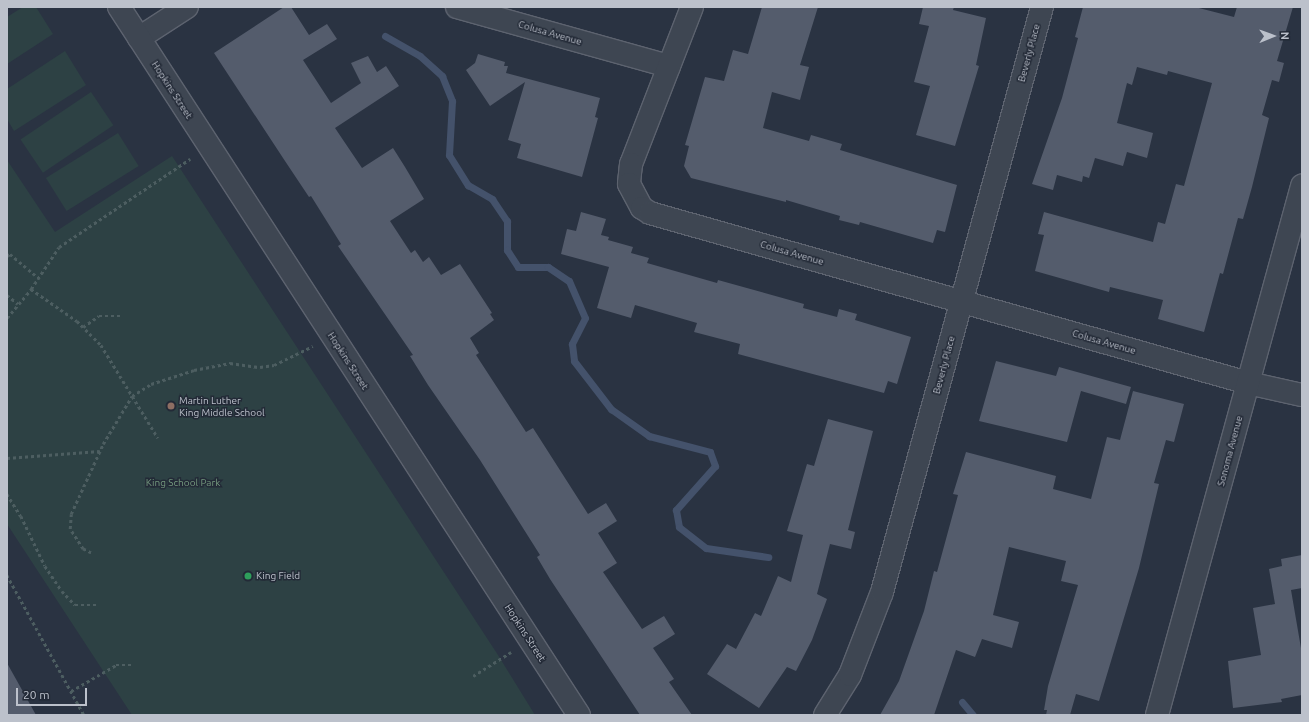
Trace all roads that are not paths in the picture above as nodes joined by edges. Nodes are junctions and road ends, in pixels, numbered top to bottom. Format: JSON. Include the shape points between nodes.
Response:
{"nodes":[{"id":1,"x":119,"y":7,"type":"edge"},
{"id":2,"x":187,"y":7,"type":"edge"},
{"id":3,"x":457,"y":7,"type":"edge"},
{"id":4,"x":692,"y":7,"type":"edge"},
{"id":5,"x":1042,"y":7,"type":"edge"},
{"id":6,"x":139,"y":38,"type":"junction"},
{"id":7,"x":669,"y":66,"type":"junction"},
{"id":8,"x":1302,"y":186,"type":"edge"},
{"id":9,"x":962,"y":302,"type":"junction"},
{"id":10,"x":1248,"y":383,"type":"junction"},
{"id":11,"x":1302,"y":395,"type":"edge"},
{"id":12,"x":579,"y":715,"type":"edge"},
{"id":13,"x":825,"y":715,"type":"edge"},
{"id":14,"x":1157,"y":715,"type":"edge"}],
"edges":[{"from":1,"to":6,"type":"street","name":"Hopkins Street"},
{"from":2,"to":6,"type":"street"},
{"from":3,"to":7,"type":"street","name":"Colusa Avenue"},
{"from":4,"to":7,"type":"street"},
{"from":5,"to":9,"type":"street","name":"Beverly Place"},
{"from":6,"to":12,"type":"street","name":"Hopkins Street"},
{"from":7,"to":9,"type":"street","name":"Colusa Avenue","via":[[631,164],[629,184],[642,208],[650,213]]},
{"from":8,"to":10,"type":"street","name":"Sonoma Avenue"},
{"from":9,"to":10,"type":"street","name":"Colusa Avenue"},
{"from":9,"to":13,"type":"street","name":"Beverly Place","via":[[882,592],[850,675]]},
{"from":10,"to":11,"type":"street","name":"Colusa Avenue"},
{"from":10,"to":14,"type":"street","name":"Sonoma Avenue"}]}
